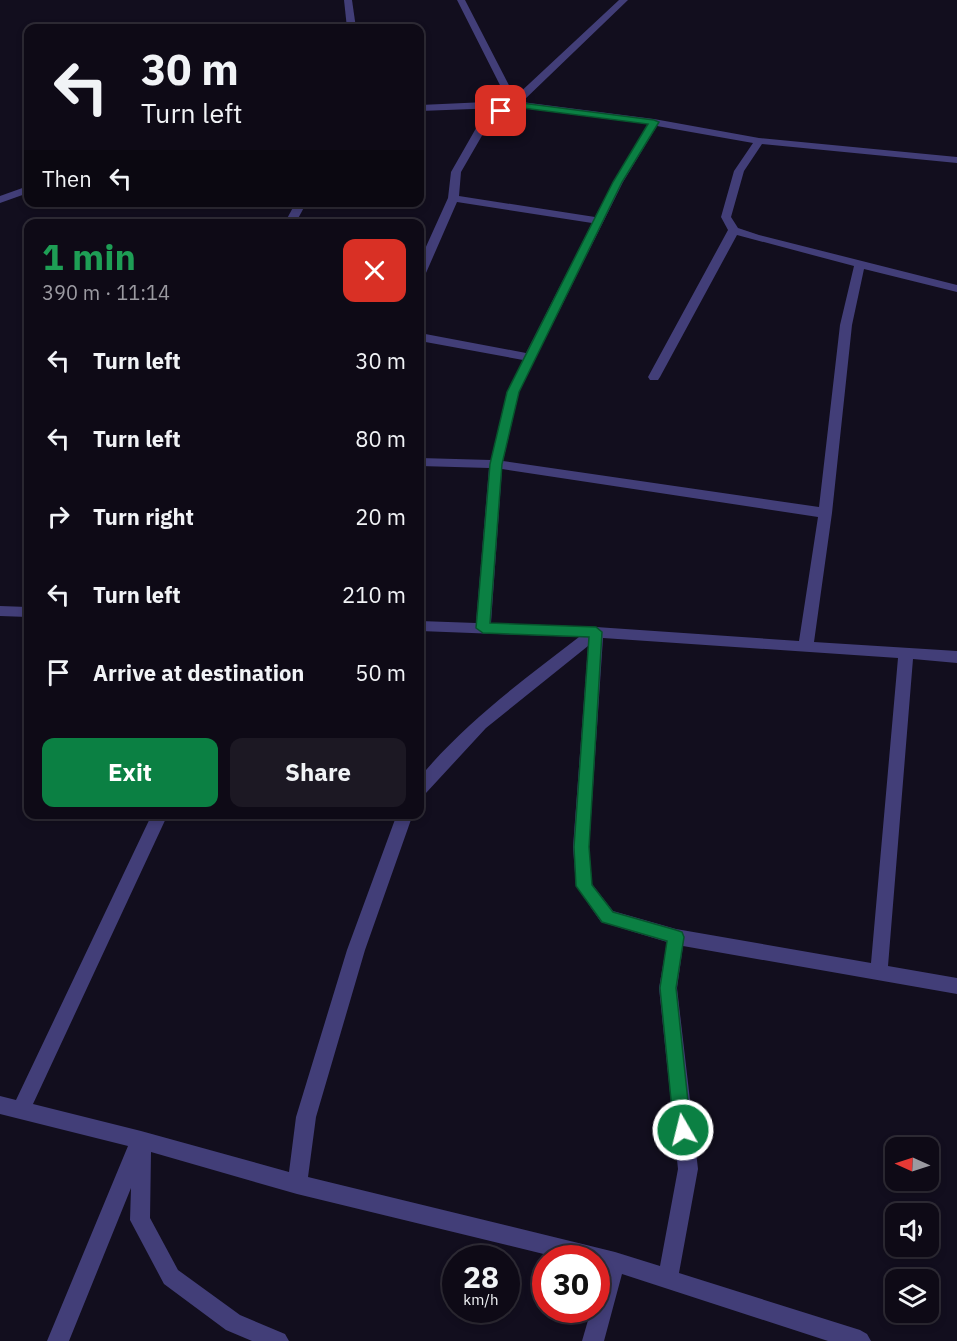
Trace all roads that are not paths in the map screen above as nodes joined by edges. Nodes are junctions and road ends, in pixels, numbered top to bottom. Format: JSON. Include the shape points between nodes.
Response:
{"nodes":[{"id":1,"x":348,"y":0,"type":"edge"},
{"id":2,"x":461,"y":0,"type":"edge"},
{"id":3,"x":624,"y":0,"type":"edge"},
{"id":4,"x":351,"y":24,"type":"edge"},
{"id":5,"x":514,"y":104,"type":"junction"},
{"id":6,"x":424,"y":108,"type":"edge"},
{"id":7,"x":654,"y":122,"type":"junction"},
{"id":8,"x":759,"y":141,"type":"junction"},
{"id":9,"x":957,"y":160,"type":"edge"},
{"id":10,"x":24,"y":191,"type":"edge"},
{"id":11,"x":453,"y":198,"type":"junction"},
{"id":12,"x":0,"y":200,"type":"edge"},
{"id":13,"x":598,"y":221,"type":"junction"},
{"id":14,"x":734,"y":230,"type":"junction"},
{"id":15,"x":860,"y":263,"type":"junction"},
{"id":16,"x":424,"y":264,"type":"edge"},
{"id":17,"x":957,"y":289,"type":"edge"},
{"id":18,"x":424,"y":338,"type":"edge"},
{"id":19,"x":531,"y":358,"type":"junction"},
{"id":20,"x":654,"y":377,"type":"dead end"},
{"id":21,"x":424,"y":462,"type":"edge"},
{"id":22,"x":496,"y":464,"type":"junction"},
{"id":23,"x":825,"y":513,"type":"junction"},
{"id":24,"x":0,"y":611,"type":"edge"},
{"id":25,"x":24,"y":612,"type":"edge"},
{"id":26,"x":424,"y":626,"type":"edge"},
{"id":27,"x":483,"y":628,"type":"junction"},
{"id":28,"x":596,"y":632,"type":"junction"},
{"id":29,"x":806,"y":646,"type":"junction"},
{"id":30,"x":906,"y":653,"type":"junction"},
{"id":31,"x":957,"y":657,"type":"edge"},
{"id":32,"x":424,"y":783,"type":"edge"},
{"id":33,"x":158,"y":819,"type":"edge"},
{"id":34,"x":403,"y":819,"type":"edge"},
{"id":35,"x":676,"y":937,"type":"junction"},
{"id":36,"x":879,"y":972,"type":"junction"},
{"id":37,"x":957,"y":986,"type":"edge"},
{"id":38,"x":0,"y":1105,"type":"edge"},
{"id":39,"x":21,"y":1110,"type":"junction"},
{"id":40,"x":141,"y":1140,"type":"junction"},
{"id":41,"x":297,"y":1184,"type":"junction"},
{"id":42,"x":615,"y":1262,"type":"junction"},
{"id":43,"x":668,"y":1279,"type":"junction"},
{"id":44,"x":58,"y":1341,"type":"edge"},
{"id":45,"x":278,"y":1341,"type":"edge"},
{"id":46,"x":593,"y":1341,"type":"edge"},
{"id":47,"x":860,"y":1341,"type":"edge"}],
"edges":[{"from":1,"to":4,"type":"street"},
{"from":2,"to":5,"type":"street"},
{"from":3,"to":5,"type":"street"},
{"from":5,"to":6,"type":"street"},
{"from":5,"to":7,"type":"street"},
{"from":5,"to":11,"type":"street","via":[[487,118],[456,172]]},
{"from":7,"to":8,"type":"street"},
{"from":7,"to":13,"type":"street"},
{"from":8,"to":9,"type":"street"},
{"from":8,"to":14,"type":"street","via":[[739,171],[731,199],[726,217]]},
{"from":10,"to":12,"type":"street"},
{"from":11,"to":13,"type":"street"},
{"from":11,"to":16,"type":"street"},
{"from":13,"to":19,"type":"street"},
{"from":14,"to":15,"type":"street","via":[[803,252]]},
{"from":14,"to":20,"type":"street"},
{"from":15,"to":17,"type":"street"},
{"from":15,"to":23,"type":"street","via":[[846,325]]},
{"from":18,"to":19,"type":"street"},
{"from":19,"to":22,"type":"street","via":[[513,392]]},
{"from":21,"to":22,"type":"street"},
{"from":22,"to":23,"type":"street"},
{"from":22,"to":27,"type":"street"},
{"from":23,"to":29,"type":"street"},
{"from":24,"to":25,"type":"street"},
{"from":26,"to":27,"type":"street"},
{"from":27,"to":28,"type":"street"},
{"from":28,"to":29,"type":"street"},
{"from":28,"to":32,"type":"street","via":[[502,704]]},
{"from":28,"to":35,"type":"street","via":[[581,847],[584,886],[608,917]]},
{"from":29,"to":30,"type":"street"},
{"from":30,"to":31,"type":"street"},
{"from":30,"to":36,"type":"street"},
{"from":33,"to":39,"type":"street"},
{"from":34,"to":41,"type":"street","via":[[356,950],[306,1117]]},
{"from":35,"to":36,"type":"street"},
{"from":35,"to":43,"type":"street","via":[[668,988],[688,1169]]},
{"from":36,"to":37,"type":"street"},
{"from":38,"to":39,"type":"street"},
{"from":39,"to":40,"type":"street"},
{"from":40,"to":41,"type":"street"},
{"from":40,"to":44,"type":"street"},
{"from":40,"to":45,"type":"street","via":[[140,1220],[171,1276],[233,1323]]},
{"from":41,"to":42,"type":"street"},
{"from":42,"to":43,"type":"street"},
{"from":42,"to":46,"type":"street"},
{"from":43,"to":47,"type":"street"}]}
